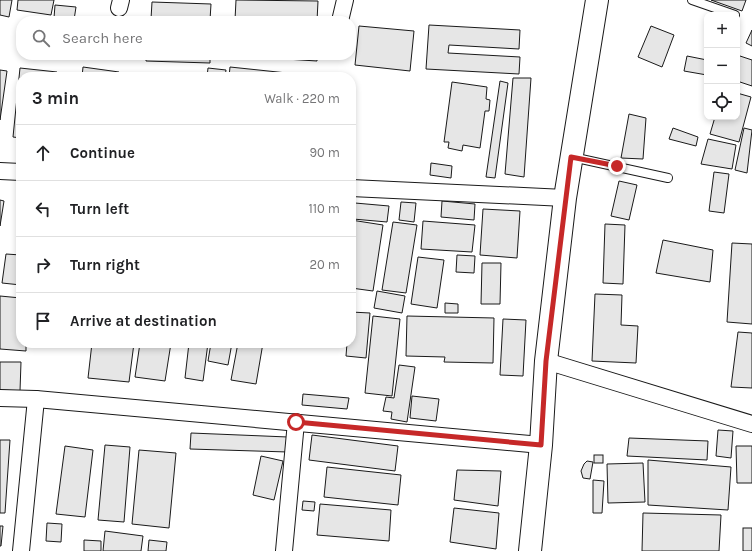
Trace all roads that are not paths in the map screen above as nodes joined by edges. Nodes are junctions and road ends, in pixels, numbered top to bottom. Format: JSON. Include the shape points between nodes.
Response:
{"nodes":[{"id":1,"x":344,"y":0,"type":"edge"},
{"id":2,"x":597,"y":0,"type":"edge"},
{"id":3,"x":692,"y":0,"type":"edge"},
{"id":4,"x":726,"y":12,"type":"edge"},
{"id":5,"x":341,"y":16,"type":"edge"},
{"id":6,"x":571,"y":157,"type":"junction"},
{"id":7,"x":0,"y":171,"type":"edge"},
{"id":8,"x":16,"y":172,"type":"edge"},
{"id":9,"x":668,"y":178,"type":"dead end"},
{"id":10,"x":356,"y":188,"type":"edge"},
{"id":11,"x":565,"y":198,"type":"junction"},
{"id":12,"x":546,"y":361,"type":"junction"},
{"id":13,"x":0,"y":398,"type":"edge"},
{"id":14,"x":36,"y":399,"type":"junction"},
{"id":15,"x":296,"y":422,"type":"junction"},
{"id":16,"x":752,"y":424,"type":"edge"},
{"id":17,"x":541,"y":445,"type":"junction"},
{"id":18,"x":21,"y":551,"type":"edge"},
{"id":19,"x":284,"y":551,"type":"edge"},
{"id":20,"x":530,"y":551,"type":"edge"}],
"edges":[{"from":1,"to":5,"type":"street"},
{"from":2,"to":6,"type":"main road"},
{"from":3,"to":4,"type":"lane"},
{"from":6,"to":9,"type":"lane"},
{"from":6,"to":11,"type":"main road"},
{"from":7,"to":8,"type":"street"},
{"from":10,"to":11,"type":"street"},
{"from":11,"to":12,"type":"main road"},
{"from":12,"to":16,"type":"street"},
{"from":12,"to":17,"type":"main road"},
{"from":13,"to":14,"type":"street"},
{"from":14,"to":15,"type":"street"},
{"from":14,"to":18,"type":"street"},
{"from":15,"to":17,"type":"street"},
{"from":15,"to":19,"type":"street"},
{"from":17,"to":20,"type":"main road"}]}
